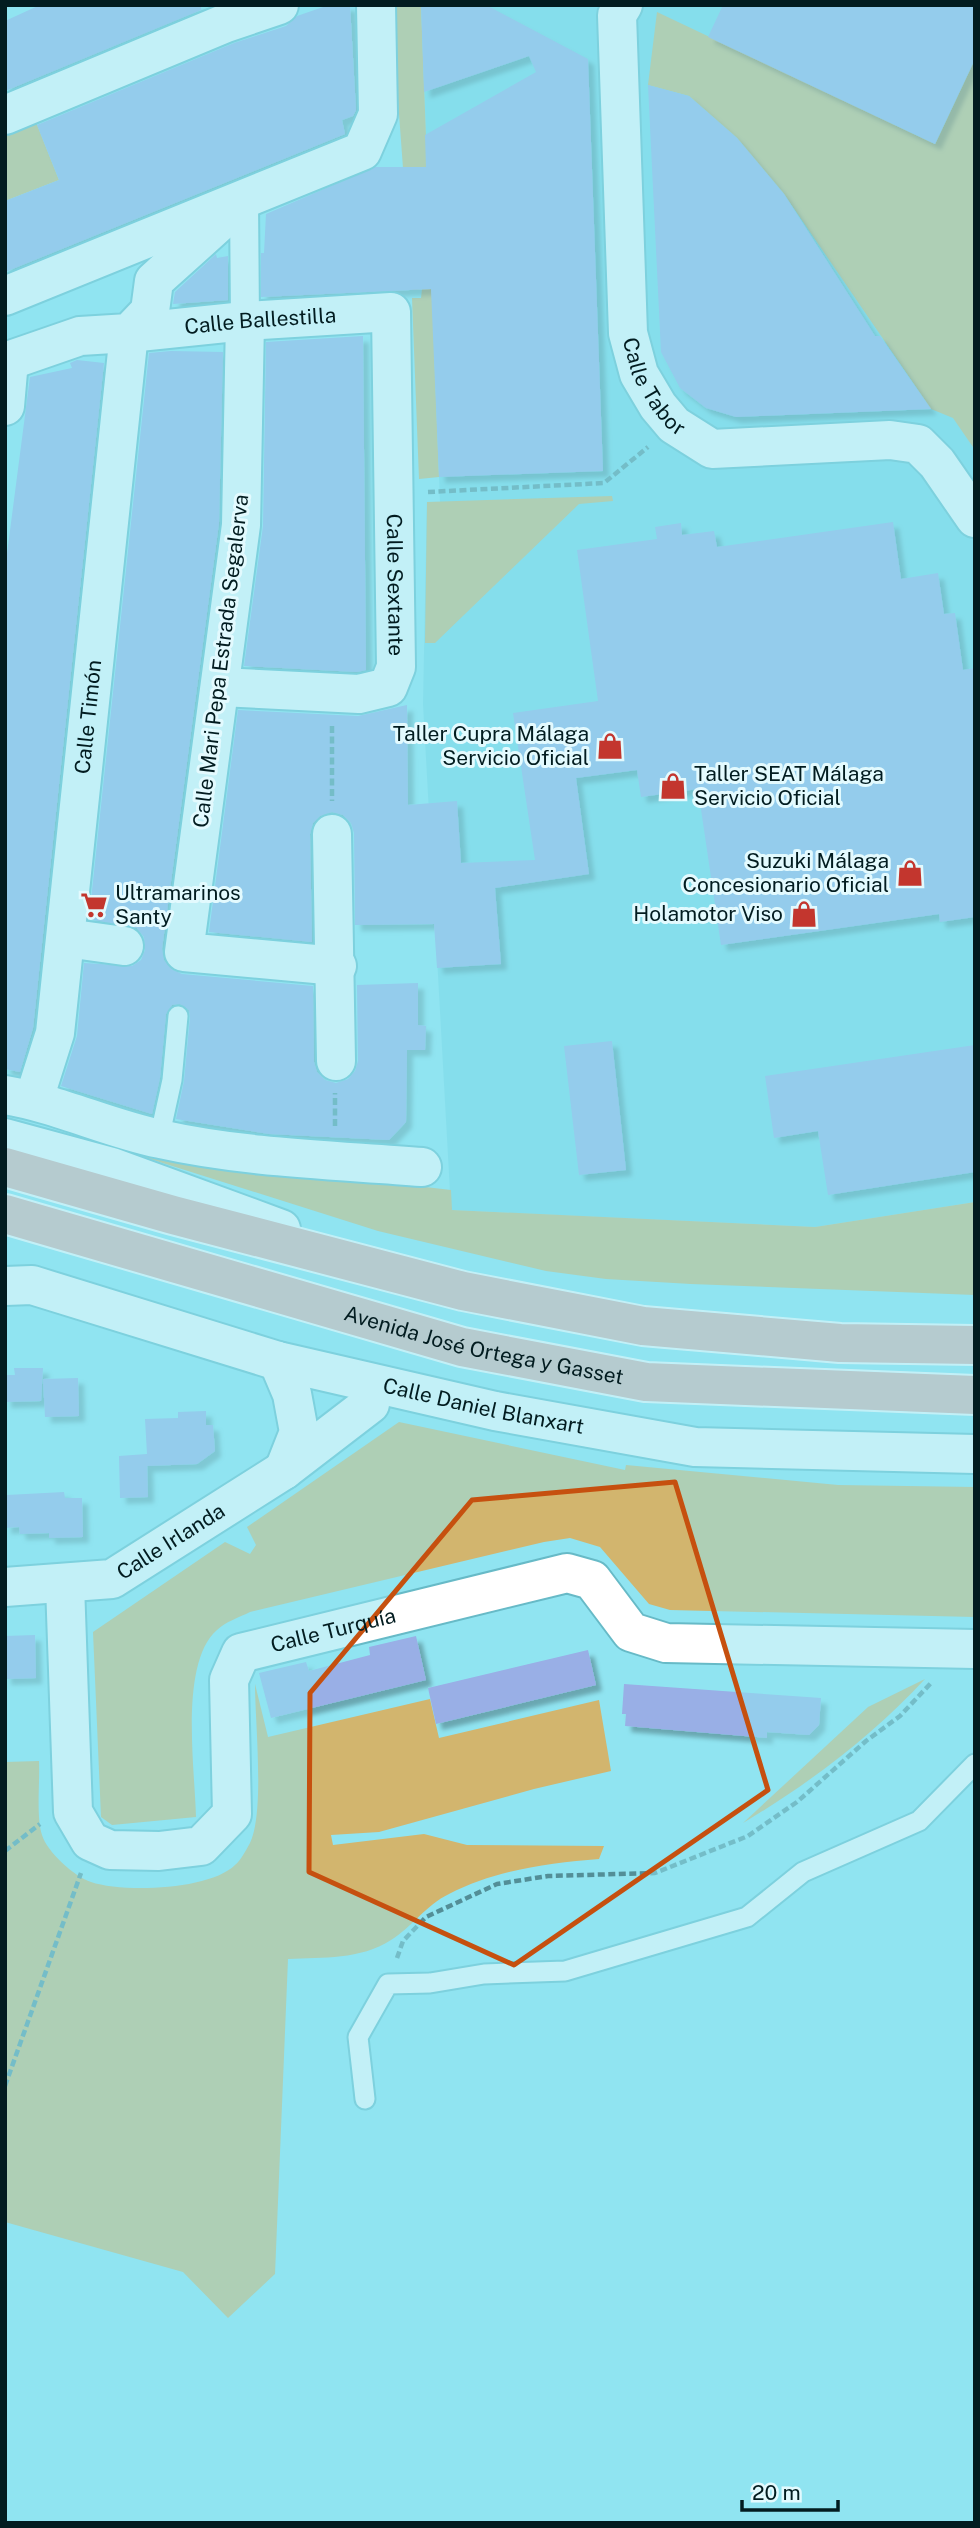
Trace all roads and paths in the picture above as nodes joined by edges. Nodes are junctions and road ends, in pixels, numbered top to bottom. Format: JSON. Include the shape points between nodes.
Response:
{"nodes":[{"id":1,"x":279,"y":5,"type":"edge"},
{"id":2,"x":376,"y":5,"type":"edge"},
{"id":3,"x":623,"y":5,"type":"edge"},
{"id":4,"x":5,"y":116,"type":"edge"},
{"id":5,"x":244,"y":201,"type":"junction"},
{"id":6,"x":105,"y":255,"type":"junction"},
{"id":7,"x":154,"y":281,"type":"junction"},
{"id":8,"x":5,"y":296,"type":"edge"},
{"id":9,"x":391,"y":312,"type":"joint"},
{"id":10,"x":244,"y":321,"type":"junction"},
{"id":11,"x":129,"y":333,"type":"junction"},
{"id":12,"x":7,"y":361,"type":"edge"},
{"id":13,"x":5,"y":406,"type":"edge"},
{"id":14,"x":674,"y":425,"type":"junction"},
{"id":15,"x":417,"y":492,"type":"dead end"},
{"id":16,"x":975,"y":518,"type":"edge"},
{"id":17,"x":221,"y":687,"type":"junction"},
{"id":18,"x":332,"y":721,"type":"dead end"},
{"id":19,"x":332,"y":822,"type":"joint"},
{"id":20,"x":66,"y":938,"type":"junction"},
{"id":21,"x":124,"y":946,"type":"dead end"},
{"id":22,"x":337,"y":966,"type":"junction"},
{"id":23,"x":178,"y":1016,"type":"dead end"},
{"id":24,"x":336,"y":1061,"type":"joint"},
{"id":25,"x":19,"y":1097,"type":"edge"},
{"id":26,"x":335,"y":1128,"type":"dead end"},
{"id":27,"x":5,"y":1138,"type":"edge"},
{"id":28,"x":159,"y":1139,"type":"junction"},
{"id":29,"x":5,"y":1167,"type":"edge"},
{"id":30,"x":422,"y":1167,"type":"dead end"},
{"id":31,"x":5,"y":1214,"type":"edge"},
{"id":32,"x":390,"y":1272,"type":"junction"},
{"id":33,"x":5,"y":1286,"type":"edge"},
{"id":34,"x":975,"y":1345,"type":"edge"},
{"id":35,"x":278,"y":1361,"type":"junction"},
{"id":36,"x":975,"y":1395,"type":"edge"},
{"id":37,"x":370,"y":1404,"type":"dead end"},
{"id":38,"x":975,"y":1454,"type":"edge"},
{"id":39,"x":284,"y":1469,"type":"junction"},
{"id":40,"x":65,"y":1585,"type":"junction"},
{"id":41,"x":5,"y":1587,"type":"edge"},
{"id":42,"x":956,"y":1649,"type":"edge"},
{"id":43,"x":975,"y":1764,"type":"edge"},
{"id":44,"x":82,"y":1826,"type":"junction"},
{"id":45,"x":5,"y":1852,"type":"edge"},
{"id":46,"x":388,"y":1983,"type":"junction"},
{"id":47,"x":5,"y":2086,"type":"edge"},
{"id":48,"x":365,"y":2099,"type":"dead end"}],
"edges":[{"from":1,"to":4,"type":"street"},
{"from":2,"to":5,"type":"street","via":[[378,114],[362,151]]},
{"from":3,"to":14,"type":"street","name":"Calle Tabor","via":[[617,15],[628,333],[639,374]]},
{"from":5,"to":6,"type":"street"},
{"from":5,"to":7,"type":"street"},
{"from":5,"to":10,"type":"street","name":"Calle Mari Pepa Estrada Segalerva"},
{"from":6,"to":7,"type":"street","via":[[135,258]]},
{"from":6,"to":8,"type":"street"},
{"from":7,"to":11,"type":"street","via":[[150,310]]},
{"from":9,"to":10,"type":"street","name":"Calle Ballestilla"},
{"from":9,"to":17,"type":"street","name":"Calle Sextante","via":[[396,667],[388,687],[359,694]]},
{"from":10,"to":11,"type":"street","name":"Calle Ballestilla"},
{"from":10,"to":17,"type":"street","name":"Calle Mari Pepa Estrada Segalerva","via":[[241,525]]},
{"from":11,"to":12,"type":"street","name":"Calle Ballestilla","via":[[80,336]]},
{"from":11,"to":20,"type":"street","name":"Calle Timón"},
{"from":12,"to":13,"type":"street"},
{"from":14,"to":15,"type":"path","via":[[604,483]]},
{"from":14,"to":16,"type":"street","name":"Calle Tabor","via":[[712,449],[890,440],[918,444]]},
{"from":17,"to":22,"type":"street","name":"Calle Mari Pepa Estrada Segalerva","via":[[184,952]]},
{"from":18,"to":19,"type":"path"},
{"from":19,"to":22,"type":"street"},
{"from":20,"to":21,"type":"street"},
{"from":20,"to":25,"type":"street","name":"Calle Timón","via":[[55,1033]]},
{"from":22,"to":24,"type":"street"},
{"from":23,"to":28,"type":"lane","via":[[172,1080]]},
{"from":24,"to":26,"type":"path"},
{"from":25,"to":28,"type":"street"},
{"from":27,"to":32,"type":"street","via":[[112,1167]]},
{"from":28,"to":30,"type":"street","via":[[233,1151]]},
{"from":29,"to":32,"type":"main road"},
{"from":31,"to":36,"type":"main road","name":"Avenida José Ortega y Gasset","via":[[462,1347],[646,1382]]},
{"from":32,"to":34,"type":"main road","via":[[643,1326],[840,1343]]},
{"from":33,"to":35,"type":"street","name":"Calle Daniel Blanxart","via":[[32,1285]]},
{"from":35,"to":38,"type":"street","name":"Calle Daniel Blanxart","via":[[495,1411],[695,1447]]},
{"from":35,"to":39,"type":"street","via":[[292,1394],[299,1432]]},
{"from":37,"to":39,"type":"street","name":"Calle Irlanda"},
{"from":39,"to":40,"type":"street","name":"Calle Irlanda","via":[[112,1580]]},
{"from":40,"to":41,"type":"street","name":"Calle Irlanda"},
{"from":40,"to":44,"type":"street"},
{"from":42,"to":44,"type":"street","name":"Calle Turquía","via":[[666,1643],[631,1632],[592,1580],[567,1573],[241,1653],[229,1680],[232,1814],[201,1846],[159,1851],[110,1850]]},
{"from":42,"to":46,"type":"path","via":[[900,1716],[797,1802],[748,1836],[655,1873],[548,1876],[497,1884],[426,1917],[403,1941]]},
{"from":43,"to":46,"type":"lane","via":[[919,1821],[803,1872],[747,1917],[565,1970]]},
{"from":44,"to":45,"type":"path","via":[[41,1823]]},
{"from":44,"to":47,"type":"path","via":[[53,1956]]},
{"from":46,"to":48,"type":"lane","via":[[358,2037]]}]}
